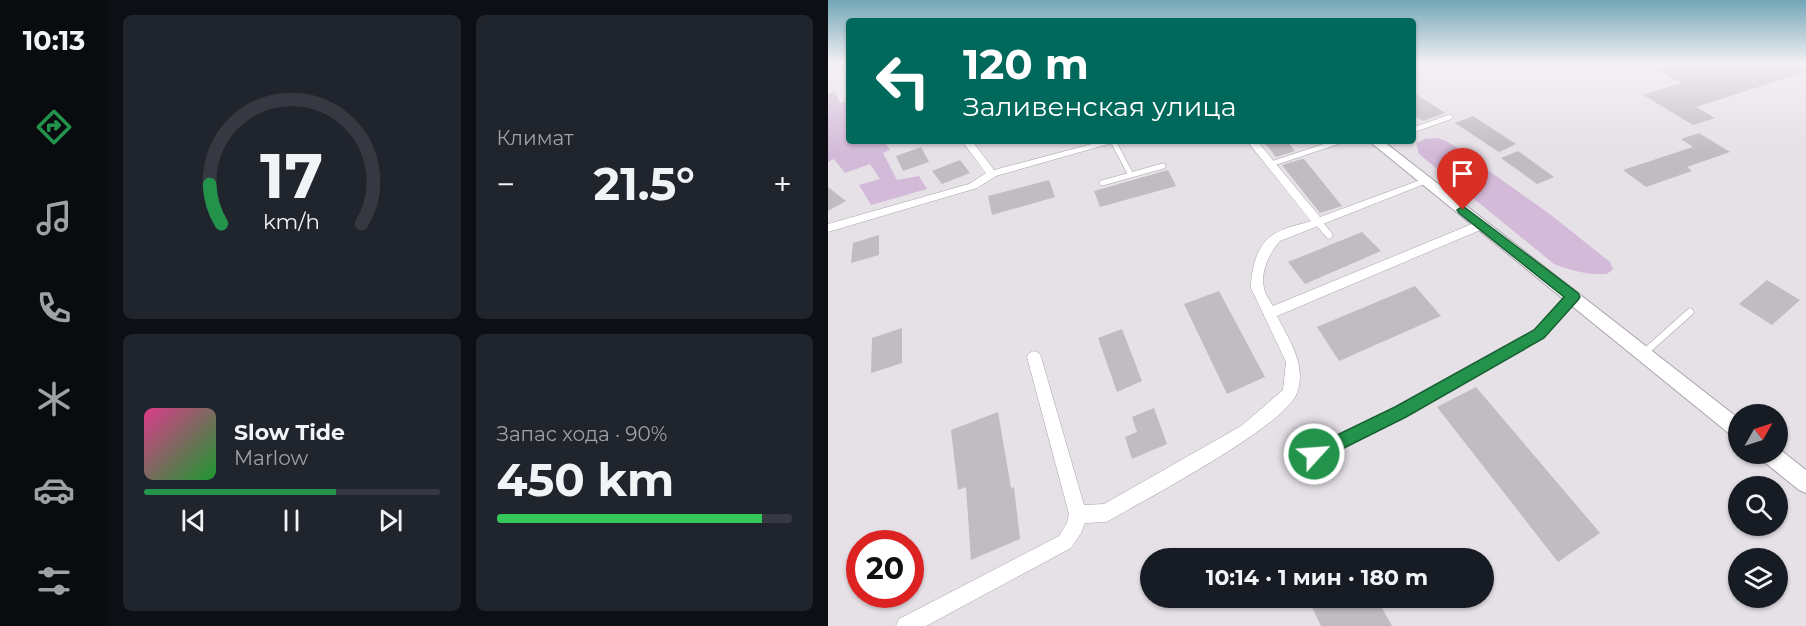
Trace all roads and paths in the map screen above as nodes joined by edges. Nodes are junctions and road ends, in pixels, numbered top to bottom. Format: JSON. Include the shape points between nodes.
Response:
{"nodes":[{"id":1,"x":1450,"y":117,"type":"dead end"},
{"id":2,"x":1416,"y":129,"type":"edge"},
{"id":3,"x":969,"y":144,"type":"edge"},
{"id":4,"x":1084,"y":144,"type":"edge"},
{"id":5,"x":1115,"y":144,"type":"edge"},
{"id":6,"x":1254,"y":144,"type":"edge"},
{"id":7,"x":1331,"y":144,"type":"edge"},
{"id":8,"x":1381,"y":144,"type":"edge"},
{"id":9,"x":1271,"y":164,"type":"junction"},
{"id":10,"x":1163,"y":165,"type":"dead end"},
{"id":11,"x":992,"y":174,"type":"junction"},
{"id":12,"x":1131,"y":175,"type":"junction"},
{"id":13,"x":1427,"y":181,"type":"junction"},
{"id":14,"x":1102,"y":183,"type":"dead end"},
{"id":15,"x":1318,"y":222,"type":"junction"},
{"id":16,"x":1481,"y":225,"type":"junction"},
{"id":17,"x":828,"y":228,"type":"edge"},
{"id":18,"x":1329,"y":235,"type":"dead end"},
{"id":19,"x":1573,"y":297,"type":"junction"},
{"id":20,"x":1690,"y":312,"type":"dead end"},
{"id":21,"x":1268,"y":314,"type":"junction"},
{"id":22,"x":1644,"y":353,"type":"junction"},
{"id":23,"x":1034,"y":357,"type":"dead end"},
{"id":24,"x":1728,"y":421,"type":"edge"},
{"id":25,"x":1314,"y":454,"type":"dead end"},
{"id":26,"x":1783,"y":464,"type":"edge"},
{"id":27,"x":1806,"y":483,"type":"edge"},
{"id":28,"x":1106,"y":513,"type":"junction"},
{"id":29,"x":1078,"y":514,"type":"junction"},
{"id":30,"x":1065,"y":542,"type":"junction"},
{"id":31,"x":906,"y":626,"type":"edge"}],
"edges":[{"from":1,"to":2,"type":"lane"},
{"from":3,"to":11,"type":"street"},
{"from":4,"to":11,"type":"street"},
{"from":5,"to":12,"type":"lane"},
{"from":6,"to":9,"type":"street"},
{"from":7,"to":9,"type":"lane"},
{"from":8,"to":13,"type":"street"},
{"from":9,"to":15,"type":"street"},
{"from":10,"to":12,"type":"lane"},
{"from":11,"to":17,"type":"street","via":[[973,186]]},
{"from":12,"to":14,"type":"lane"},
{"from":13,"to":15,"type":"street"},
{"from":13,"to":16,"type":"street"},
{"from":15,"to":18,"type":"lane"},
{"from":15,"to":21,"type":"street","via":[[1276,238],[1268,248],[1257,276],[1257,288]]},
{"from":16,"to":19,"type":"street"},
{"from":16,"to":21,"type":"street"},
{"from":19,"to":22,"type":"street"},
{"from":19,"to":25,"type":"lane","via":[[1539,334],[1400,412]]},
{"from":20,"to":22,"type":"lane"},
{"from":21,"to":28,"type":"street","via":[[1293,362],[1290,392],[1284,400],[1247,431]]},
{"from":22,"to":24,"type":"street"},
{"from":23,"to":29,"type":"street"},
{"from":26,"to":27,"type":"street"},
{"from":28,"to":29,"type":"street"},
{"from":28,"to":30,"type":"street"},
{"from":29,"to":30,"type":"street"},
{"from":30,"to":31,"type":"street"}]}
